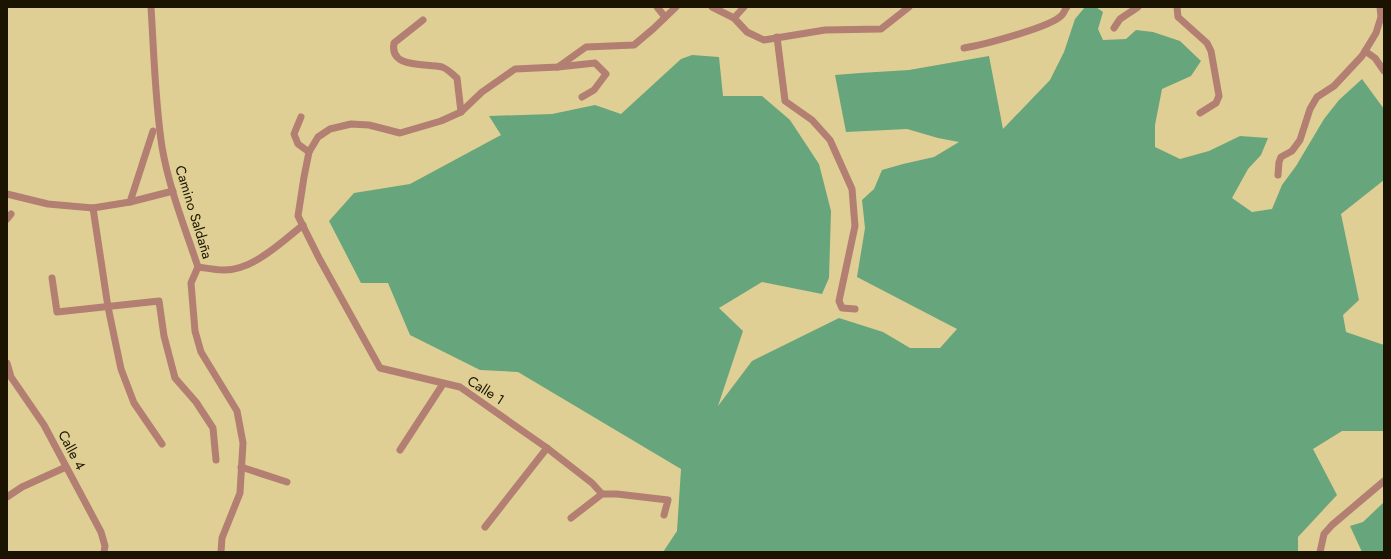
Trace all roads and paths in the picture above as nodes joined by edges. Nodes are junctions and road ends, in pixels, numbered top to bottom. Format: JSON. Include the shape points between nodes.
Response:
{"nodes":[{"id":1,"x":151,"y":7,"type":"edge"},
{"id":2,"x":657,"y":7,"type":"edge"},
{"id":3,"x":676,"y":7,"type":"edge"},
{"id":4,"x":712,"y":7,"type":"edge"},
{"id":5,"x":744,"y":7,"type":"edge"},
{"id":6,"x":909,"y":7,"type":"edge"},
{"id":7,"x":1067,"y":7,"type":"edge"},
{"id":8,"x":1138,"y":7,"type":"edge"},
{"id":9,"x":1177,"y":7,"type":"edge"},
{"id":10,"x":1380,"y":7,"type":"edge"},
{"id":11,"x":665,"y":17,"type":"junction"},
{"id":12,"x":734,"y":18,"type":"junction"},
{"id":13,"x":423,"y":20,"type":"dead end"},
{"id":14,"x":1114,"y":28,"type":"dead end"},
{"id":15,"x":777,"y":37,"type":"junction"},
{"id":16,"x":964,"y":48,"type":"dead end"},
{"id":17,"x":1365,"y":51,"type":"junction"},
{"id":18,"x":558,"y":67,"type":"junction"},
{"id":19,"x":1384,"y":71,"type":"edge"},
{"id":20,"x":582,"y":97,"type":"dead end"},
{"id":21,"x":461,"y":112,"type":"junction"},
{"id":22,"x":1200,"y":112,"type":"dead end"},
{"id":23,"x":301,"y":117,"type":"dead end"},
{"id":24,"x":153,"y":131,"type":"dead end"},
{"id":25,"x":309,"y":152,"type":"junction"},
{"id":26,"x":1278,"y":175,"type":"dead end"},
{"id":27,"x":173,"y":191,"type":"junction"},
{"id":28,"x":7,"y":194,"type":"edge"},
{"id":29,"x":130,"y":202,"type":"junction"},
{"id":30,"x":93,"y":208,"type":"junction"},
{"id":31,"x":303,"y":225,"type":"junction"},
{"id":32,"x":198,"y":267,"type":"junction"},
{"id":33,"x":52,"y":278,"type":"dead end"},
{"id":34,"x":108,"y":306,"type":"junction"},
{"id":35,"x":855,"y":309,"type":"dead end"},
{"id":36,"x":7,"y":363,"type":"edge"},
{"id":37,"x":443,"y":384,"type":"junction"},
{"id":38,"x":162,"y":444,"type":"dead end"},
{"id":39,"x":547,"y":448,"type":"junction"},
{"id":40,"x":400,"y":450,"type":"dead end"},
{"id":41,"x":216,"y":460,"type":"dead end"},
{"id":42,"x":66,"y":467,"type":"junction"},
{"id":43,"x":241,"y":467,"type":"junction"},
{"id":44,"x":1384,"y":481,"type":"edge"},
{"id":45,"x":287,"y":482,"type":"dead end"},
{"id":46,"x":602,"y":494,"type":"junction"},
{"id":47,"x":7,"y":497,"type":"edge"},
{"id":48,"x":664,"y":516,"type":"dead end"},
{"id":49,"x":571,"y":518,"type":"dead end"},
{"id":50,"x":485,"y":527,"type":"dead end"},
{"id":51,"x":104,"y":552,"type":"edge"},
{"id":52,"x":221,"y":552,"type":"edge"},
{"id":53,"x":1320,"y":552,"type":"edge"}],
"edges":[{"from":1,"to":27,"type":"street","name":"Camino Saldaña","via":[[162,141]]},
{"from":2,"to":11,"type":"street"},
{"from":3,"to":11,"type":"street"},
{"from":4,"to":12,"type":"street"},
{"from":5,"to":12,"type":"street"},
{"from":6,"to":15,"type":"street","via":[[881,29],[825,30]]},
{"from":7,"to":16,"type":"street","via":[[1062,16],[1047,24],[986,44]]},
{"from":8,"to":14,"type":"street","via":[[1123,17]]},
{"from":9,"to":22,"type":"street","via":[[1178,17],[1207,43],[1212,51],[1219,96],[1216,103]]},
{"from":10,"to":17,"type":"street","via":[[1381,17],[1376,33]]},
{"from":11,"to":18,"type":"street","via":[[634,45],[586,47]]},
{"from":12,"to":15,"type":"street","via":[[747,32],[764,40]]},
{"from":13,"to":21,"type":"street","via":[[394,43],[392,50],[396,57],[405,62],[444,68],[457,78]]},
{"from":15,"to":35,"type":"street","via":[[785,102],[812,120],[830,140],[852,189],[855,226],[839,301],[842,308]]},
{"from":17,"to":19,"type":"street","via":[[1375,58]]},
{"from":17,"to":26,"type":"street","via":[[1334,86],[1317,97],[1310,109],[1300,140],[1292,151],[1281,157],[1278,162]]},
{"from":18,"to":20,"type":"street","via":[[595,63],[606,74],[594,90]]},
{"from":18,"to":21,"type":"street","via":[[515,69],[482,92]]},
{"from":21,"to":25,"type":"street","via":[[400,133],[369,125],[351,124],[330,128],[318,137]]},
{"from":23,"to":25,"type":"street","via":[[294,134],[298,144]]},
{"from":24,"to":29,"type":"street"},
{"from":25,"to":31,"type":"street","name":"Calle 1","via":[[298,216]]},
{"from":27,"to":29,"type":"street"},
{"from":27,"to":32,"type":"street","name":"Camino Saldaña"},
{"from":28,"to":30,"type":"street","via":[[48,204]]},
{"from":29,"to":30,"type":"street"},
{"from":30,"to":34,"type":"street"},
{"from":31,"to":32,"type":"street","via":[[275,248],[246,266],[224,270]]},
{"from":31,"to":37,"type":"street","name":"Calle 1","via":[[380,368]]},
{"from":32,"to":43,"type":"street","name":"Camino Saldaña","via":[[191,283],[195,331],[201,352],[237,411],[243,443]]},
{"from":33,"to":34,"type":"street","via":[[57,312]]},
{"from":34,"to":38,"type":"street","via":[[121,369],[131,396]]},
{"from":34,"to":41,"type":"street","via":[[159,302],[164,336],[175,378],[196,402],[213,428]]},
{"from":36,"to":42,"type":"street","name":"Calle 4","via":[[11,378],[44,425]]},
{"from":37,"to":39,"type":"street","name":"Calle 1","via":[[460,387]]},
{"from":37,"to":40,"type":"street"},
{"from":39,"to":46,"type":"street","name":"Calle 1","via":[[592,483]]},
{"from":39,"to":50,"type":"street"},
{"from":42,"to":47,"type":"street"},
{"from":42,"to":51,"type":"street","name":"Calle 4","via":[[101,532]]},
{"from":43,"to":45,"type":"street"},
{"from":43,"to":52,"type":"street","name":"Camino Saldaña","via":[[240,493],[222,538]]},
{"from":44,"to":53,"type":"street","via":[[1332,525],[1324,534]]},
{"from":46,"to":48,"type":"street","via":[[668,500]]},
{"from":46,"to":49,"type":"street"}]}
